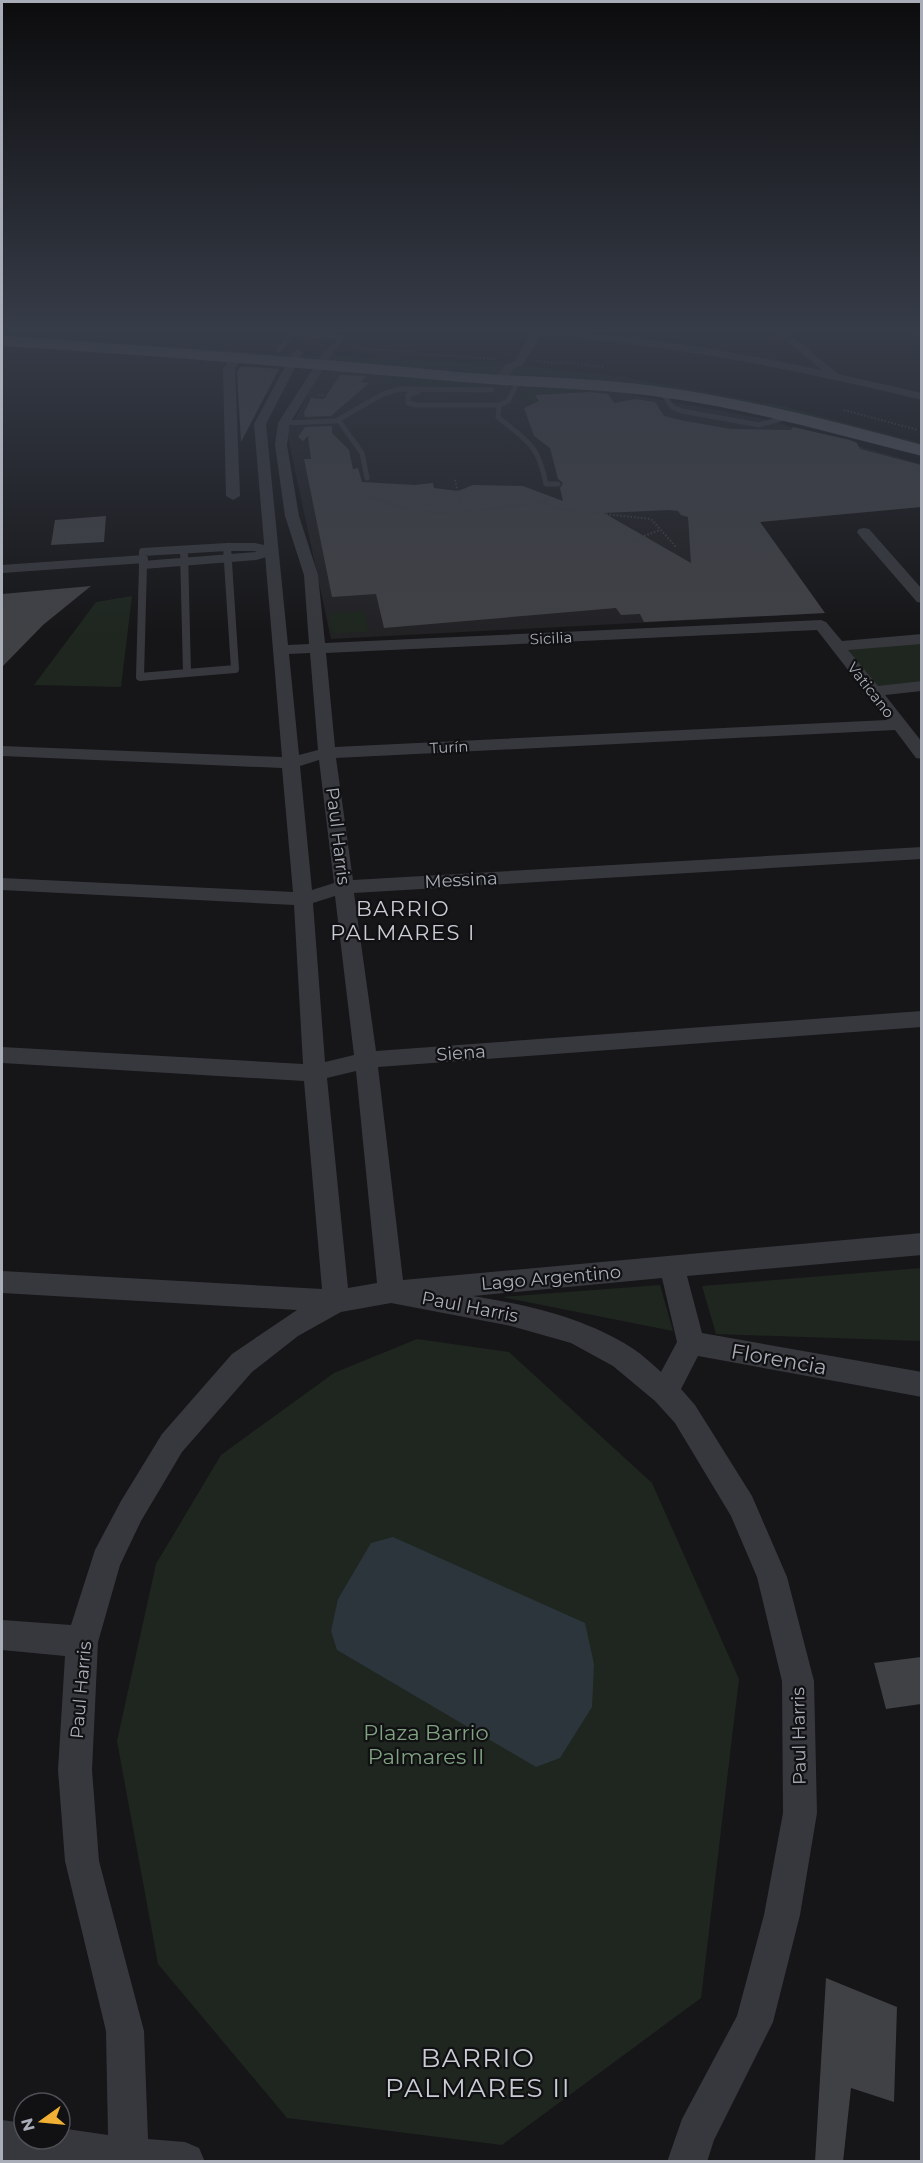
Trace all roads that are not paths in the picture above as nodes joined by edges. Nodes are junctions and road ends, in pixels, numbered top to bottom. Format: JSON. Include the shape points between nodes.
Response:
{"nodes":[{"id":1,"x":230,"y":432,"type":"edge"},
{"id":2,"x":261,"y":432,"type":"edge"},
{"id":3,"x":283,"y":432,"type":"edge"},
{"id":4,"x":348,"y":432,"type":"edge"},
{"id":5,"x":516,"y":432,"type":"edge"},
{"id":6,"x":858,"y":432,"type":"edge"},
{"id":7,"x":888,"y":432,"type":"edge"},
{"id":8,"x":921,"y":439,"type":"edge"},
{"id":9,"x":921,"y":451,"type":"edge"},
{"id":10,"x":367,"y":478,"type":"road end"},
{"id":11,"x":558,"y":484,"type":"dead end"},
{"id":12,"x":233,"y":496,"type":"dead end"},
{"id":13,"x":864,"y":532,"type":"dead end"},
{"id":14,"x":226,"y":547,"type":"junction"},
{"id":15,"x":302,"y":548,"type":"junction"},
{"id":16,"x":184,"y":550,"type":"junction"},
{"id":17,"x":273,"y":551,"type":"junction"},
{"id":18,"x":227,"y":558,"type":"junction"},
{"id":19,"x":185,"y":561,"type":"junction"},
{"id":20,"x":143,"y":562,"type":"junction"},
{"id":21,"x":2,"y":569,"type":"edge"},
{"id":22,"x":921,"y":599,"type":"edge"},
{"id":23,"x":821,"y":625,"type":"joint"},
{"id":24,"x":921,"y":639,"type":"edge"},
{"id":25,"x":837,"y":646,"type":"junction"},
{"id":26,"x":317,"y":648,"type":"junction"},
{"id":27,"x":282,"y":650,"type":"junction"},
{"id":28,"x":186,"y":673,"type":"junction"},
{"id":29,"x":921,"y":686,"type":"edge"},
{"id":30,"x":872,"y":692,"type":"junction"},
{"id":31,"x":898,"y":725,"type":"junction"},
{"id":32,"x":2,"y":751,"type":"edge"},
{"id":33,"x":327,"y":753,"type":"junction"},
{"id":34,"x":921,"y":754,"type":"edge"},
{"id":35,"x":290,"y":763,"type":"junction"},
{"id":36,"x":921,"y":853,"type":"edge"},
{"id":37,"x":2,"y":884,"type":"edge"},
{"id":38,"x":345,"y":887,"type":"junction"},
{"id":39,"x":303,"y":899,"type":"junction"},
{"id":40,"x":921,"y":1019,"type":"edge"},
{"id":41,"x":2,"y":1055,"type":"edge"},
{"id":42,"x":366,"y":1060,"type":"junction"},
{"id":43,"x":315,"y":1072,"type":"junction"},
{"id":44,"x":921,"y":1244,"type":"edge"},
{"id":45,"x":672,"y":1267,"type":"junction"},
{"id":46,"x":2,"y":1282,"type":"edge"},
{"id":47,"x":391,"y":1292,"type":"junction"},
{"id":48,"x":336,"y":1301,"type":"junction"},
{"id":49,"x":691,"y":1343,"type":"junction"},
{"id":50,"x":921,"y":1385,"type":"edge"},
{"id":51,"x":665,"y":1392,"type":"junction"},
{"id":52,"x":2,"y":1635,"type":"edge"},
{"id":53,"x":82,"y":1642,"type":"junction"},
{"id":54,"x":2,"y":2140,"type":"edge"},
{"id":55,"x":50,"y":2154,"type":"edge"},
{"id":56,"x":130,"y":2160,"type":"edge"},
{"id":57,"x":185,"y":2162,"type":"edge"},
{"id":58,"x":687,"y":2162,"type":"edge"}],
"edges":[{"from":1,"to":12,"type":"street"},
{"from":2,"to":17,"type":"street"},
{"from":3,"to":15,"type":"street","name":"Paul Harris","via":[[281,445],[292,516]]},
{"from":4,"to":10,"type":"lane","via":[[366,462]]},
{"from":5,"to":11,"type":"lane","via":[[536,448],[546,484]]},
{"from":6,"to":9,"type":"main road"},
{"from":7,"to":8,"type":"main road"},
{"from":13,"to":22,"type":"street"},
{"from":14,"to":16,"type":"lane"},
{"from":14,"to":17,"type":"lane","via":[[254,546]]},
{"from":14,"to":18,"type":"lane"},
{"from":15,"to":17,"type":"street"},
{"from":15,"to":26,"type":"street","name":"Paul Harris","via":[[311,575]]},
{"from":16,"to":19,"type":"lane"},
{"from":16,"to":20,"type":"lane","via":[[143,552]]},
{"from":17,"to":18,"type":"lane"},
{"from":17,"to":27,"type":"street"},
{"from":18,"to":19,"type":"lane"},
{"from":18,"to":28,"type":"lane","via":[[235,669]]},
{"from":19,"to":20,"type":"lane"},
{"from":19,"to":28,"type":"lane"},
{"from":20,"to":21,"type":"lane"},
{"from":20,"to":28,"type":"lane","via":[[140,677]]},
{"from":23,"to":25,"type":"street","name":"Vaticano"},
{"from":23,"to":26,"type":"street","name":"Sicilia"},
{"from":24,"to":25,"type":"street"},
{"from":25,"to":30,"type":"street","name":"Vaticano"},
{"from":26,"to":27,"type":"street","name":"Sicilia"},
{"from":26,"to":33,"type":"street","name":"Paul Harris"},
{"from":27,"to":35,"type":"street"},
{"from":29,"to":30,"type":"street"},
{"from":30,"to":31,"type":"street","name":"Vaticano"},
{"from":31,"to":33,"type":"street","name":"Turín"},
{"from":31,"to":34,"type":"street","name":"Vaticano"},
{"from":32,"to":35,"type":"street","name":"Turín"},
{"from":33,"to":35,"type":"street","name":"Turín"},
{"from":33,"to":38,"type":"street","name":"Paul Harris"},
{"from":35,"to":39,"type":"street"},
{"from":36,"to":38,"type":"street","name":"Messina"},
{"from":37,"to":39,"type":"street","name":"Messina"},
{"from":38,"to":39,"type":"street","name":"Messina"},
{"from":38,"to":42,"type":"street","name":"Paul Harris"},
{"from":39,"to":43,"type":"street"},
{"from":40,"to":42,"type":"street","name":"Siena"},
{"from":41,"to":43,"type":"street","name":"Siena"},
{"from":42,"to":43,"type":"street","name":"Siena"},
{"from":42,"to":47,"type":"street","name":"Paul Harris"},
{"from":43,"to":48,"type":"street"},
{"from":44,"to":45,"type":"street","name":"Lago Argentino"},
{"from":45,"to":47,"type":"street","name":"Lago Argentino"},
{"from":45,"to":49,"type":"street"},
{"from":46,"to":48,"type":"street","name":"Lago Argentino"},
{"from":47,"to":48,"type":"street","name":"Lago Argentino"},
{"from":47,"to":51,"type":"street","name":"Paul Harris","via":[[511,1314],[577,1333],[623,1357]]},
{"from":48,"to":53,"type":"street","name":"Paul Harris","via":[[289,1328],[242,1363],[172,1443],[106,1561]]},
{"from":49,"to":50,"type":"street","name":"Florencia"},
{"from":49,"to":51,"type":"street"},
{"from":51,"to":58,"type":"street","name":"Paul Harris","via":[[685,1414],[742,1506],[772,1577],[798,1680],[800,1813],[782,1915],[754,2022],[696,2133]]},
{"from":52,"to":53,"type":"street"},
{"from":53,"to":56,"type":"street","name":"Paul Harris","via":[[75,1770],[82,1861],[125,2031]]},
{"from":54,"to":55,"type":"street"},
{"from":55,"to":56,"type":"street"},
{"from":56,"to":57,"type":"street"}]}
